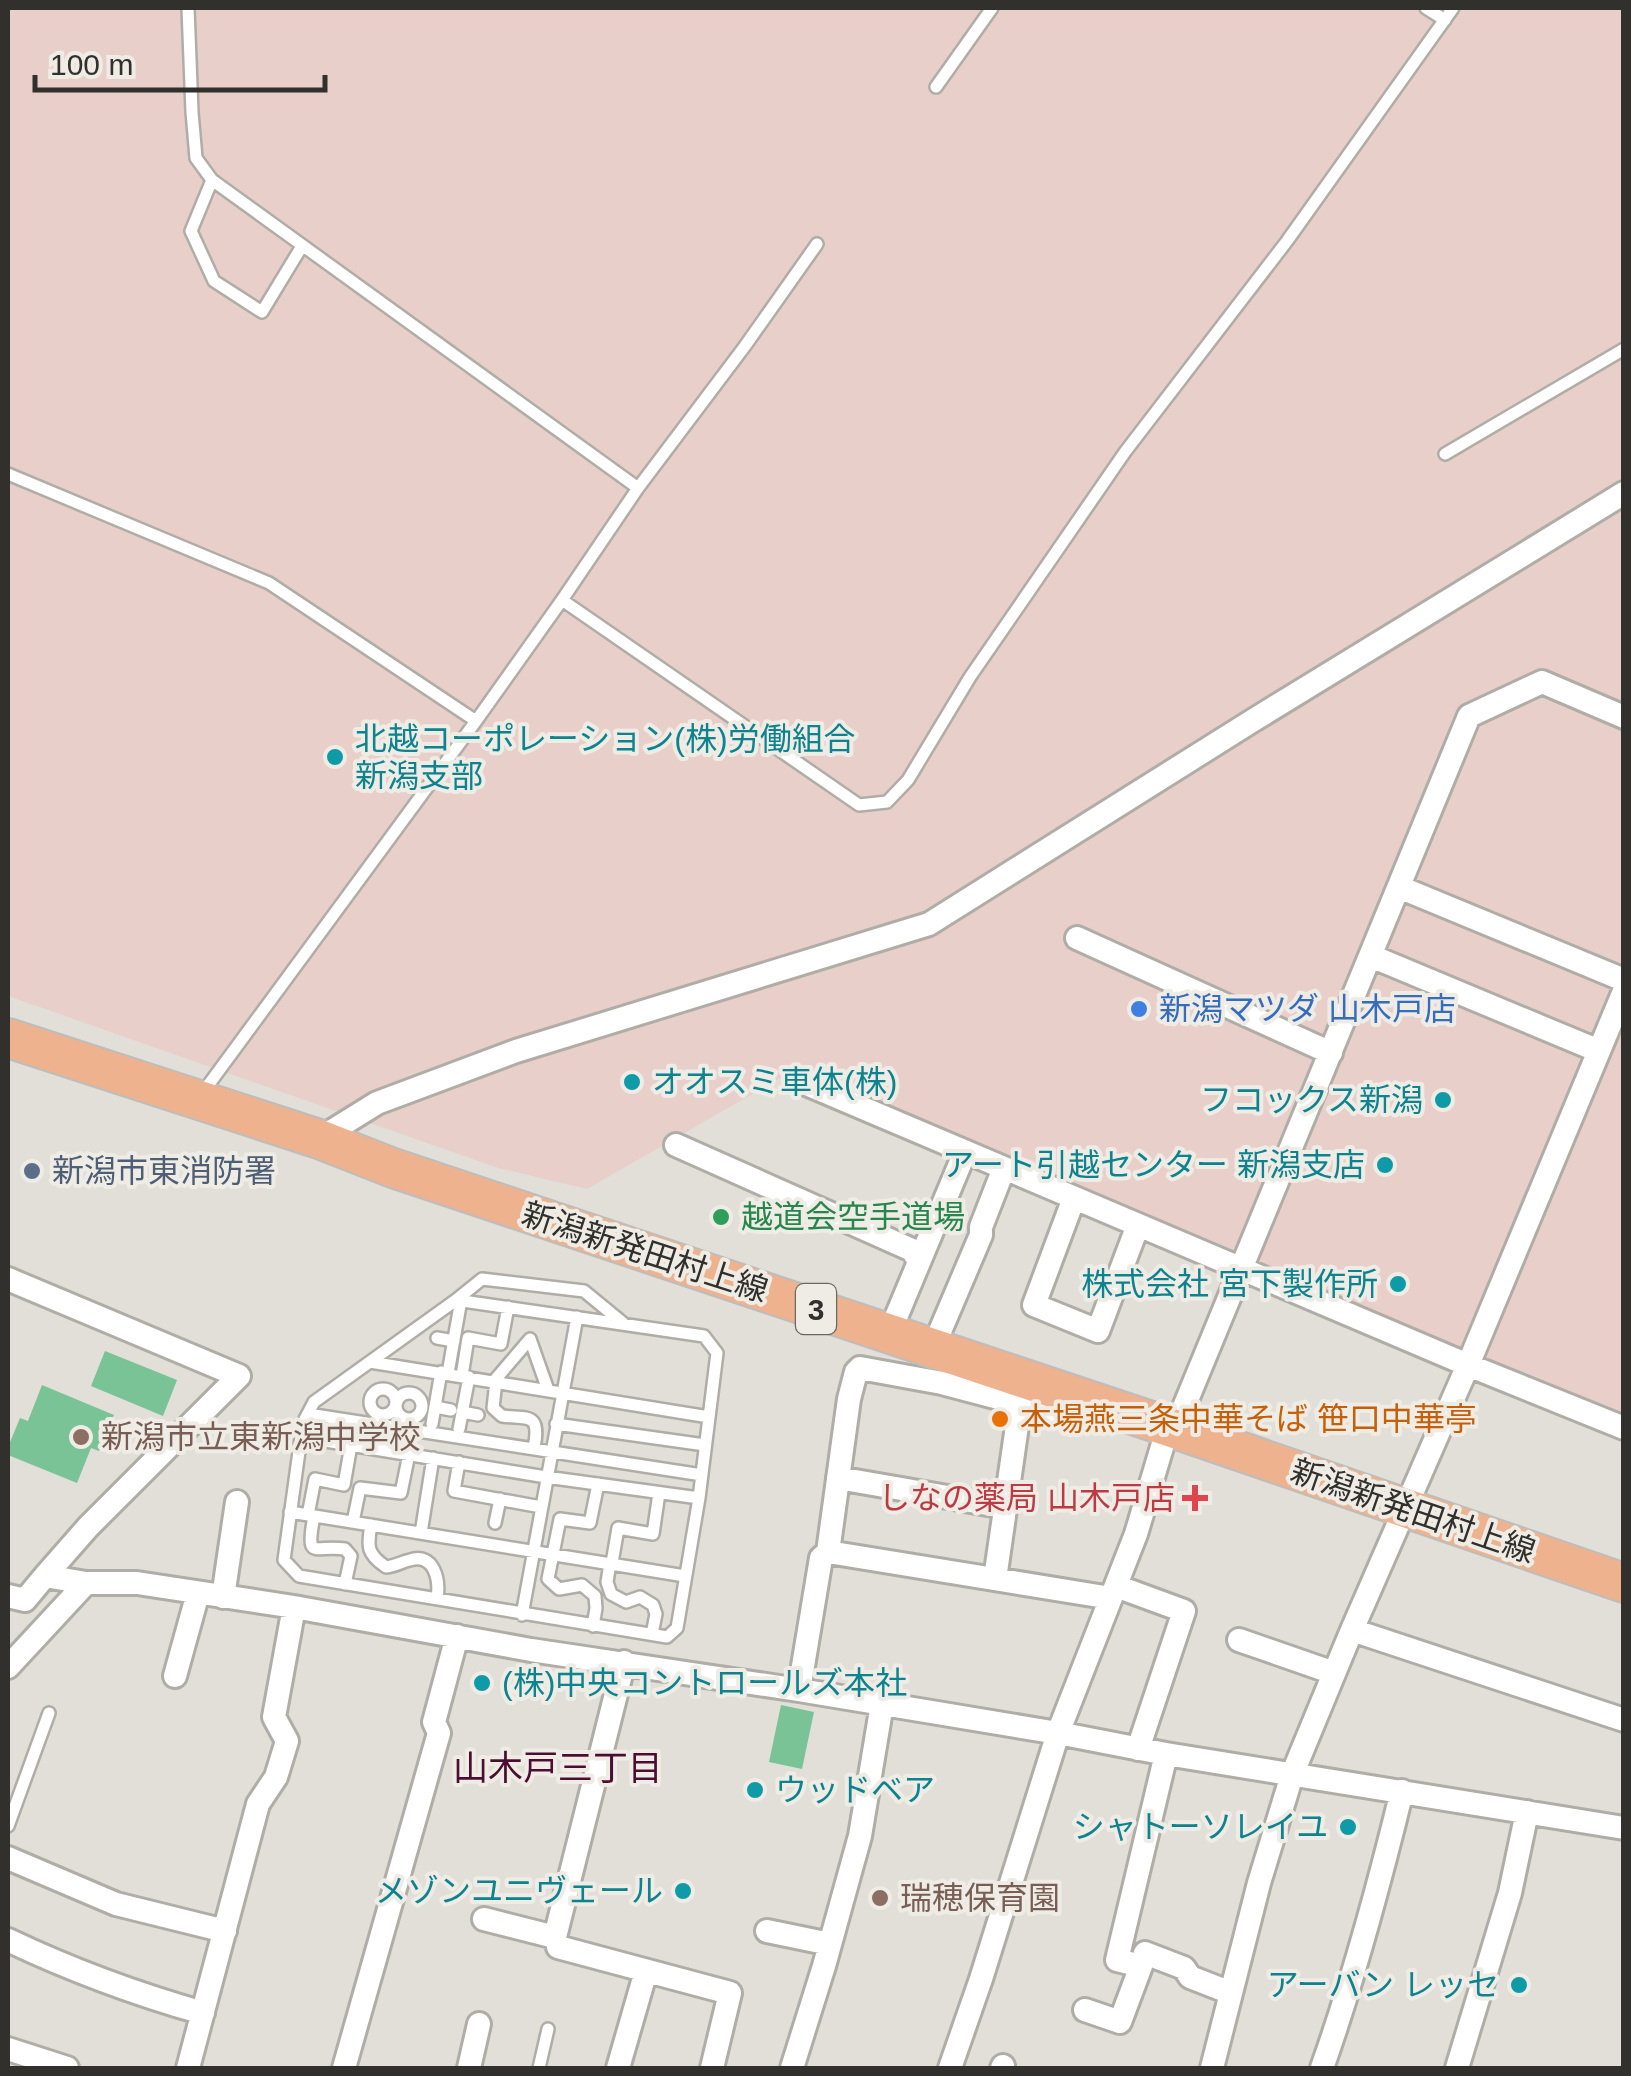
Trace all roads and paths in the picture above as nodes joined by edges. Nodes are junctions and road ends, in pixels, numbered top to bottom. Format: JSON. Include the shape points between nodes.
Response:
{"nodes":[{"id":1,"x":188,"y":8,"type":"edge"},
{"id":2,"x":992,"y":8,"type":"edge"},
{"id":3,"x":1426,"y":8,"type":"edge"},
{"id":4,"x":1453,"y":8,"type":"edge"},
{"id":5,"x":1444,"y":20,"type":"junction"},
{"id":6,"x":936,"y":87,"type":"dead end"},
{"id":7,"x":212,"y":180,"type":"junction"},
{"id":8,"x":817,"y":244,"type":"dead end"},
{"id":9,"x":302,"y":246,"type":"junction"},
{"id":10,"x":1624,"y":349,"type":"edge"},
{"id":11,"x":1445,"y":454,"type":"dead end"},
{"id":12,"x":8,"y":474,"type":"edge"},
{"id":13,"x":638,"y":488,"type":"junction"},
{"id":14,"x":1624,"y":493,"type":"edge"},
{"id":15,"x":562,"y":600,"type":"junction"},
{"id":16,"x":1624,"y":717,"type":"edge"},
{"id":17,"x":476,"y":721,"type":"junction"},
{"id":18,"x":1399,"y":887,"type":"junction"},
{"id":19,"x":1076,"y":938,"type":"dead end"},
{"id":20,"x":1371,"y":956,"type":"junction"},
{"id":21,"x":1624,"y":980,"type":"edge"},
{"id":22,"x":1624,"y":991,"type":"edge"},
{"id":23,"x":8,"y":1038,"type":"edge"},
{"id":24,"x":1598,"y":1051,"type":"junction"},
{"id":25,"x":1331,"y":1053,"type":"junction"},
{"id":26,"x":804,"y":1084,"type":"dead end"},
{"id":27,"x":197,"y":1101,"type":"junction"},
{"id":28,"x":319,"y":1138,"type":"junction"},
{"id":29,"x":676,"y":1146,"type":"dead end"},
{"id":30,"x":965,"y":1152,"type":"junction"},
{"id":31,"x":1004,"y":1168,"type":"junction"},
{"id":32,"x":1074,"y":1198,"type":"junction"},
{"id":33,"x":1138,"y":1225,"type":"junction"},
{"id":34,"x":919,"y":1261,"type":"junction"},
{"id":35,"x":1242,"y":1270,"type":"junction"},
{"id":36,"x":8,"y":1279,"type":"edge"},
{"id":37,"x":459,"y":1300,"type":"junction"},
{"id":38,"x":508,"y":1307,"type":"junction"},
{"id":39,"x":577,"y":1318,"type":"junction"},
{"id":40,"x":624,"y":1324,"type":"junction"},
{"id":41,"x":889,"y":1334,"type":"junction"},
{"id":42,"x":437,"y":1338,"type":"dead end"},
{"id":43,"x":454,"y":1341,"type":"junction"},
{"id":44,"x":932,"y":1350,"type":"junction"},
{"id":45,"x":370,"y":1362,"type":"junction"},
{"id":46,"x":390,"y":1364,"type":"junction"},
{"id":47,"x":1468,"y":1365,"type":"junction"},
{"id":48,"x":416,"y":1368,"type":"junction"},
{"id":49,"x":455,"y":1374,"type":"junction"},
{"id":50,"x":495,"y":1381,"type":"junction"},
{"id":51,"x":384,"y":1388,"type":"dead end"},
{"id":52,"x":548,"y":1390,"type":"junction"},
{"id":53,"x":1056,"y":1390,"type":"junction"},
{"id":54,"x":562,"y":1392,"type":"junction"},
{"id":55,"x":410,"y":1393,"type":"dead end"},
{"id":56,"x":1020,"y":1404,"type":"junction"},
{"id":57,"x":435,"y":1407,"type":"junction"},
{"id":58,"x":457,"y":1411,"type":"junction"},
{"id":59,"x":308,"y":1414,"type":"junction"},
{"id":60,"x":478,"y":1414,"type":"dead end"},
{"id":61,"x":709,"y":1417,"type":"junction"},
{"id":62,"x":432,"y":1424,"type":"dead end"},
{"id":63,"x":556,"y":1424,"type":"junction"},
{"id":64,"x":460,"y":1428,"type":"dead end"},
{"id":65,"x":1171,"y":1428,"type":"junction"},
{"id":66,"x":1624,"y":1428,"type":"edge"},
{"id":67,"x":301,"y":1437,"type":"junction"},
{"id":68,"x":351,"y":1445,"type":"junction"},
{"id":69,"x":705,"y":1445,"type":"junction"},
{"id":70,"x":534,"y":1448,"type":"junction"},
{"id":71,"x":551,"y":1451,"type":"junction"},
{"id":72,"x":409,"y":1454,"type":"junction"},
{"id":73,"x":433,"y":1458,"type":"junction"},
{"id":74,"x":459,"y":1462,"type":"junction"},
{"id":75,"x":702,"y":1475,"type":"junction"},
{"id":76,"x":546,"y":1476,"type":"junction"},
{"id":77,"x":838,"y":1478,"type":"junction"},
{"id":78,"x":598,"y":1484,"type":"junction"},
{"id":79,"x":659,"y":1492,"type":"junction"},
{"id":80,"x":699,"y":1498,"type":"junction"},
{"id":81,"x":500,"y":1499,"type":"junction"},
{"id":82,"x":237,"y":1502,"type":"dead end"},
{"id":83,"x":541,"y":1507,"type":"junction"},
{"id":84,"x":1005,"y":1507,"type":"junction"},
{"id":85,"x":1405,"y":1509,"type":"junction"},
{"id":86,"x":290,"y":1512,"type":"junction"},
{"id":87,"x":311,"y":1516,"type":"junction"},
{"id":88,"x":354,"y":1522,"type":"junction"},
{"id":89,"x":495,"y":1523,"type":"dead end"},
{"id":90,"x":371,"y":1525,"type":"junction"},
{"id":91,"x":421,"y":1533,"type":"junction"},
{"id":92,"x":533,"y":1550,"type":"junction"},
{"id":93,"x":828,"y":1552,"type":"junction"},
{"id":94,"x":552,"y":1553,"type":"junction"},
{"id":95,"x":611,"y":1563,"type":"junction"},
{"id":96,"x":45,"y":1576,"type":"junction"},
{"id":97,"x":686,"y":1576,"type":"junction"},
{"id":98,"x":995,"y":1579,"type":"junction"},
{"id":99,"x":86,"y":1582,"type":"junction"},
{"id":100,"x":345,"y":1584,"type":"junction"},
{"id":101,"x":1624,"y":1584,"type":"edge"},
{"id":102,"x":1113,"y":1592,"type":"junction"},
{"id":103,"x":198,"y":1593,"type":"junction"},
{"id":104,"x":8,"y":1596,"type":"edge"},
{"id":105,"x":222,"y":1597,"type":"junction"},
{"id":106,"x":436,"y":1598,"type":"junction"},
{"id":107,"x":294,"y":1607,"type":"junction"},
{"id":108,"x":522,"y":1615,"type":"junction"},
{"id":109,"x":592,"y":1626,"type":"junction"},
{"id":110,"x":1352,"y":1630,"type":"junction"},
{"id":111,"x":652,"y":1634,"type":"junction"},
{"id":112,"x":457,"y":1636,"type":"junction"},
{"id":113,"x":1238,"y":1640,"type":"dead end"},
{"id":114,"x":624,"y":1662,"type":"junction"},
{"id":115,"x":8,"y":1667,"type":"edge"},
{"id":116,"x":1334,"y":1673,"type":"junction"},
{"id":117,"x":175,"y":1676,"type":"dead end"},
{"id":118,"x":799,"y":1690,"type":"junction"},
{"id":119,"x":882,"y":1704,"type":"junction"},
{"id":120,"x":49,"y":1713,"type":"dead end"},
{"id":121,"x":1624,"y":1720,"type":"edge"},
{"id":122,"x":1058,"y":1733,"type":"junction"},
{"id":123,"x":1138,"y":1749,"type":"junction"},
{"id":124,"x":1166,"y":1754,"type":"junction"},
{"id":125,"x":1292,"y":1775,"type":"junction"},
{"id":126,"x":1402,"y":1791,"type":"junction"},
{"id":127,"x":1527,"y":1812,"type":"junction"},
{"id":128,"x":8,"y":1826,"type":"edge"},
{"id":129,"x":1624,"y":1828,"type":"edge"},
{"id":130,"x":8,"y":1858,"type":"edge"},
{"id":131,"x":484,"y":1919,"type":"dead end"},
{"id":132,"x":224,"y":1931,"type":"junction"},
{"id":133,"x":767,"y":1932,"type":"dead end"},
{"id":134,"x":8,"y":1940,"type":"edge"},
{"id":135,"x":830,"y":1944,"type":"junction"},
{"id":136,"x":558,"y":1947,"type":"dead end"},
{"id":137,"x":1145,"y":1953,"type":"dead end"},
{"id":138,"x":646,"y":1971,"type":"junction"},
{"id":139,"x":1232,"y":1992,"type":"junction"},
{"id":140,"x":1085,"y":2010,"type":"dead end"},
{"id":141,"x":204,"y":2012,"type":"junction"},
{"id":142,"x":479,"y":2024,"type":"dead end"},
{"id":143,"x":548,"y":2029,"type":"dead end"},
{"id":144,"x":8,"y":2049,"type":"edge"},
{"id":145,"x":67,"y":2068,"type":"edge"},
{"id":146,"x":188,"y":2068,"type":"edge"},
{"id":147,"x":344,"y":2068,"type":"edge"},
{"id":148,"x":469,"y":2068,"type":"edge"},
{"id":149,"x":539,"y":2068,"type":"edge"},
{"id":150,"x":618,"y":2068,"type":"edge"},
{"id":151,"x":712,"y":2068,"type":"edge"},
{"id":152,"x":792,"y":2068,"type":"edge"},
{"id":153,"x":950,"y":2068,"type":"edge"},
{"id":154,"x":1212,"y":2068,"type":"edge"},
{"id":155,"x":1322,"y":2068,"type":"edge"},
{"id":156,"x":1457,"y":2068,"type":"edge"}],
"edges":[{"from":1,"to":7,"type":"lane","via":[[196,158]]},
{"from":2,"to":6,"type":"lane"},
{"from":3,"to":5,"type":"lane"},
{"from":4,"to":5,"type":"lane"},
{"from":5,"to":15,"type":"lane","via":[[1125,452],[888,802],[860,806]]},
{"from":7,"to":9,"type":"lane"},
{"from":7,"to":9,"type":"lane","via":[[190,231],[214,280],[262,312]]},
{"from":8,"to":13,"type":"lane"},
{"from":9,"to":13,"type":"lane"},
{"from":10,"to":11,"type":"lane"},
{"from":12,"to":17,"type":"lane","via":[[268,583]]},
{"from":13,"to":15,"type":"lane"},
{"from":14,"to":28,"type":"street","via":[[929,924],[516,1051],[377,1103]]},
{"from":15,"to":17,"type":"lane"},
{"from":16,"to":18,"type":"street","via":[[1542,682],[1470,716]]},
{"from":17,"to":27,"type":"lane"},
{"from":18,"to":20,"type":"street"},
{"from":18,"to":21,"type":"street"},
{"from":19,"to":25,"type":"street"},
{"from":20,"to":24,"type":"street"},
{"from":20,"to":25,"type":"street"},
{"from":22,"to":24,"type":"street"},
{"from":23,"to":27,"type":"main road","name":"新潟新発田村上線","number":"3"},
{"from":24,"to":47,"type":"street"},
{"from":25,"to":35,"type":"street"},
{"from":26,"to":30,"type":"street"},
{"from":27,"to":28,"type":"main road","name":"新潟新発田村上線","number":"3"},
{"from":28,"to":41,"type":"main road","name":"新潟新発田村上線","number":"3"},
{"from":29,"to":34,"type":"street","via":[[912,1250]]},
{"from":30,"to":31,"type":"street"},
{"from":30,"to":34,"type":"street"},
{"from":31,"to":32,"type":"street"},
{"from":31,"to":44,"type":"street"},
{"from":32,"to":33,"type":"street"},
{"from":32,"to":33,"type":"street","via":[[1034,1305],[1098,1331]]},
{"from":33,"to":35,"type":"street"},
{"from":34,"to":41,"type":"street"},
{"from":35,"to":47,"type":"street"},
{"from":35,"to":65,"type":"street"},
{"from":36,"to":96,"type":"street","via":[[238,1376]]},
{"from":37,"to":38,"type":"lane"},
{"from":37,"to":40,"type":"lane","via":[[482,1279],[584,1291]]},
{"from":37,"to":43,"type":"lane"},
{"from":37,"to":45,"type":"lane"},
{"from":38,"to":39,"type":"lane"},
{"from":38,"to":49,"type":"lane","via":[[501,1344],[468,1338]]},
{"from":39,"to":40,"type":"lane"},
{"from":39,"to":54,"type":"lane"},
{"from":40,"to":61,"type":"lane","via":[[704,1336],[717,1353]]},
{"from":41,"to":44,"type":"main road","name":"新潟新発田村上線","number":"3"},
{"from":42,"to":43,"type":"lane"},
{"from":43,"to":49,"type":"lane"},
{"from":44,"to":53,"type":"main road","name":"新潟新発田村上線","number":"3"},
{"from":45,"to":46,"type":"lane"},
{"from":45,"to":59,"type":"lane","via":[[314,1402]]},
{"from":46,"to":48,"type":"lane"},
{"from":46,"to":51,"type":"lane"},
{"from":47,"to":66,"type":"street"},
{"from":47,"to":85,"type":"street"},
{"from":48,"to":49,"type":"lane"},
{"from":48,"to":55,"type":"lane"},
{"from":49,"to":50,"type":"lane"},
{"from":49,"to":57,"type":"lane"},
{"from":49,"to":58,"type":"lane"},
{"from":50,"to":52,"type":"lane"},
{"from":50,"to":52,"type":"lane","via":[[530,1339]]},
{"from":50,"to":70,"type":"lane","via":[[493,1408],[531,1420]]},
{"from":52,"to":54,"type":"lane"},
{"from":53,"to":56,"type":"street","via":[[1051,1412]]},
{"from":53,"to":65,"type":"main road","name":"新潟新発田村上線","number":"3"},
{"from":54,"to":61,"type":"lane"},
{"from":54,"to":63,"type":"lane"},
{"from":56,"to":77,"type":"street","via":[[860,1368]]},
{"from":56,"to":84,"type":"street"},
{"from":57,"to":58,"type":"lane"},
{"from":57,"to":62,"type":"lane"},
{"from":58,"to":60,"type":"lane"},
{"from":58,"to":64,"type":"lane"},
{"from":59,"to":67,"type":"lane"},
{"from":59,"to":70,"type":"lane"},
{"from":61,"to":69,"type":"lane"},
{"from":63,"to":69,"type":"lane"},
{"from":63,"to":71,"type":"lane"},
{"from":65,"to":85,"type":"main road","name":"新潟新発田村上線","number":"3"},
{"from":65,"to":102,"type":"street"},
{"from":67,"to":68,"type":"lane"},
{"from":67,"to":86,"type":"lane"},
{"from":68,"to":72,"type":"lane"},
{"from":68,"to":87,"type":"lane","via":[[344,1485],[315,1479]]},
{"from":69,"to":75,"type":"lane"},
{"from":70,"to":71,"type":"lane"},
{"from":71,"to":75,"type":"lane"},
{"from":71,"to":76,"type":"lane"},
{"from":72,"to":73,"type":"lane"},
{"from":72,"to":88,"type":"lane","via":[[401,1493],[360,1488]]},
{"from":73,"to":74,"type":"lane"},
{"from":73,"to":91,"type":"lane"},
{"from":74,"to":76,"type":"lane"},
{"from":74,"to":81,"type":"lane","via":[[454,1491]]},
{"from":75,"to":80,"type":"lane"},
{"from":76,"to":78,"type":"lane"},
{"from":76,"to":83,"type":"lane"},
{"from":77,"to":84,"type":"street"},
{"from":77,"to":93,"type":"street"},
{"from":78,"to":79,"type":"lane"},
{"from":78,"to":94,"type":"lane","via":[[590,1523],[560,1518]]},
{"from":79,"to":80,"type":"lane"},
{"from":79,"to":95,"type":"lane","via":[[653,1534],[618,1528]]},
{"from":80,"to":97,"type":"lane"},
{"from":81,"to":83,"type":"lane"},
{"from":81,"to":89,"type":"lane"},
{"from":82,"to":105,"type":"street"},
{"from":83,"to":92,"type":"lane"},
{"from":84,"to":98,"type":"street"},
{"from":85,"to":101,"type":"main road","name":"新潟新発田村上線","number":"3"},
{"from":85,"to":110,"type":"street"},
{"from":86,"to":87,"type":"lane"},
{"from":86,"to":100,"type":"lane","via":[[284,1560],[299,1576]]},
{"from":87,"to":88,"type":"lane"},
{"from":87,"to":100,"type":"lane","via":[[311,1544],[346,1549],[350,1556]]},
{"from":88,"to":90,"type":"lane"},
{"from":90,"to":91,"type":"lane"},
{"from":90,"to":106,"type":"lane","via":[[374,1559],[386,1567],[424,1559],[438,1576]]},
{"from":91,"to":92,"type":"lane"},
{"from":92,"to":94,"type":"lane"},
{"from":92,"to":108,"type":"lane"},
{"from":93,"to":98,"type":"street"},
{"from":93,"to":118,"type":"street","via":[[821,1558]]},
{"from":94,"to":95,"type":"lane"},
{"from":94,"to":109,"type":"lane","via":[[552,1584],[559,1590],[582,1585],[594,1596]]},
{"from":95,"to":97,"type":"lane"},
{"from":95,"to":111,"type":"lane","via":[[611,1594],[653,1605]]},
{"from":96,"to":99,"type":"street"},
{"from":96,"to":104,"type":"street","via":[[25,1600]]},
{"from":97,"to":111,"type":"lane","via":[[677,1628],[667,1637]]},
{"from":98,"to":102,"type":"street"},
{"from":99,"to":103,"type":"street"},
{"from":99,"to":115,"type":"street"},
{"from":100,"to":106,"type":"lane"},
{"from":102,"to":122,"type":"street"},
{"from":102,"to":123,"type":"street","via":[[1184,1611]]},
{"from":103,"to":105,"type":"street"},
{"from":103,"to":117,"type":"street"},
{"from":105,"to":107,"type":"street"},
{"from":106,"to":108,"type":"lane"},
{"from":107,"to":112,"type":"street"},
{"from":107,"to":132,"type":"street","via":[[274,1717],[287,1740],[276,1777],[258,1804]]},
{"from":108,"to":109,"type":"lane"},
{"from":109,"to":111,"type":"lane"},
{"from":110,"to":116,"type":"street"},
{"from":110,"to":121,"type":"street"},
{"from":112,"to":114,"type":"street"},
{"from":112,"to":147,"type":"street","via":[[434,1722],[438,1733]]},
{"from":113,"to":116,"type":"street"},
{"from":114,"to":118,"type":"street"},
{"from":114,"to":131,"type":"street","via":[[555,1937]]},
{"from":116,"to":125,"type":"street"},
{"from":118,"to":119,"type":"street"},
{"from":119,"to":122,"type":"street"},
{"from":119,"to":135,"type":"street","via":[[860,1836]]},
{"from":120,"to":128,"type":"lane"},
{"from":122,"to":123,"type":"street"},
{"from":122,"to":153,"type":"street"},
{"from":123,"to":124,"type":"street"},
{"from":124,"to":125,"type":"street"},
{"from":124,"to":140,"type":"street","via":[[1117,1960],[1140,1966],[1120,2022]]},
{"from":125,"to":126,"type":"street"},
{"from":125,"to":139,"type":"street"},
{"from":126,"to":127,"type":"street"},
{"from":126,"to":155,"type":"street"},
{"from":127,"to":129,"type":"street"},
{"from":127,"to":156,"type":"street"},
{"from":130,"to":132,"type":"street","via":[[116,1904]]},
{"from":132,"to":141,"type":"street"},
{"from":133,"to":135,"type":"street"},
{"from":134,"to":141,"type":"street","via":[[141,1995]]},
{"from":135,"to":152,"type":"street"},
{"from":136,"to":138,"type":"street"},
{"from":137,"to":139,"type":"street"},
{"from":138,"to":150,"type":"street"},
{"from":138,"to":151,"type":"street","via":[[730,1993]]},
{"from":139,"to":154,"type":"street"},
{"from":141,"to":146,"type":"street"},
{"from":142,"to":148,"type":"street"},
{"from":143,"to":149,"type":"lane"},
{"from":144,"to":145,"type":"street"}]}
